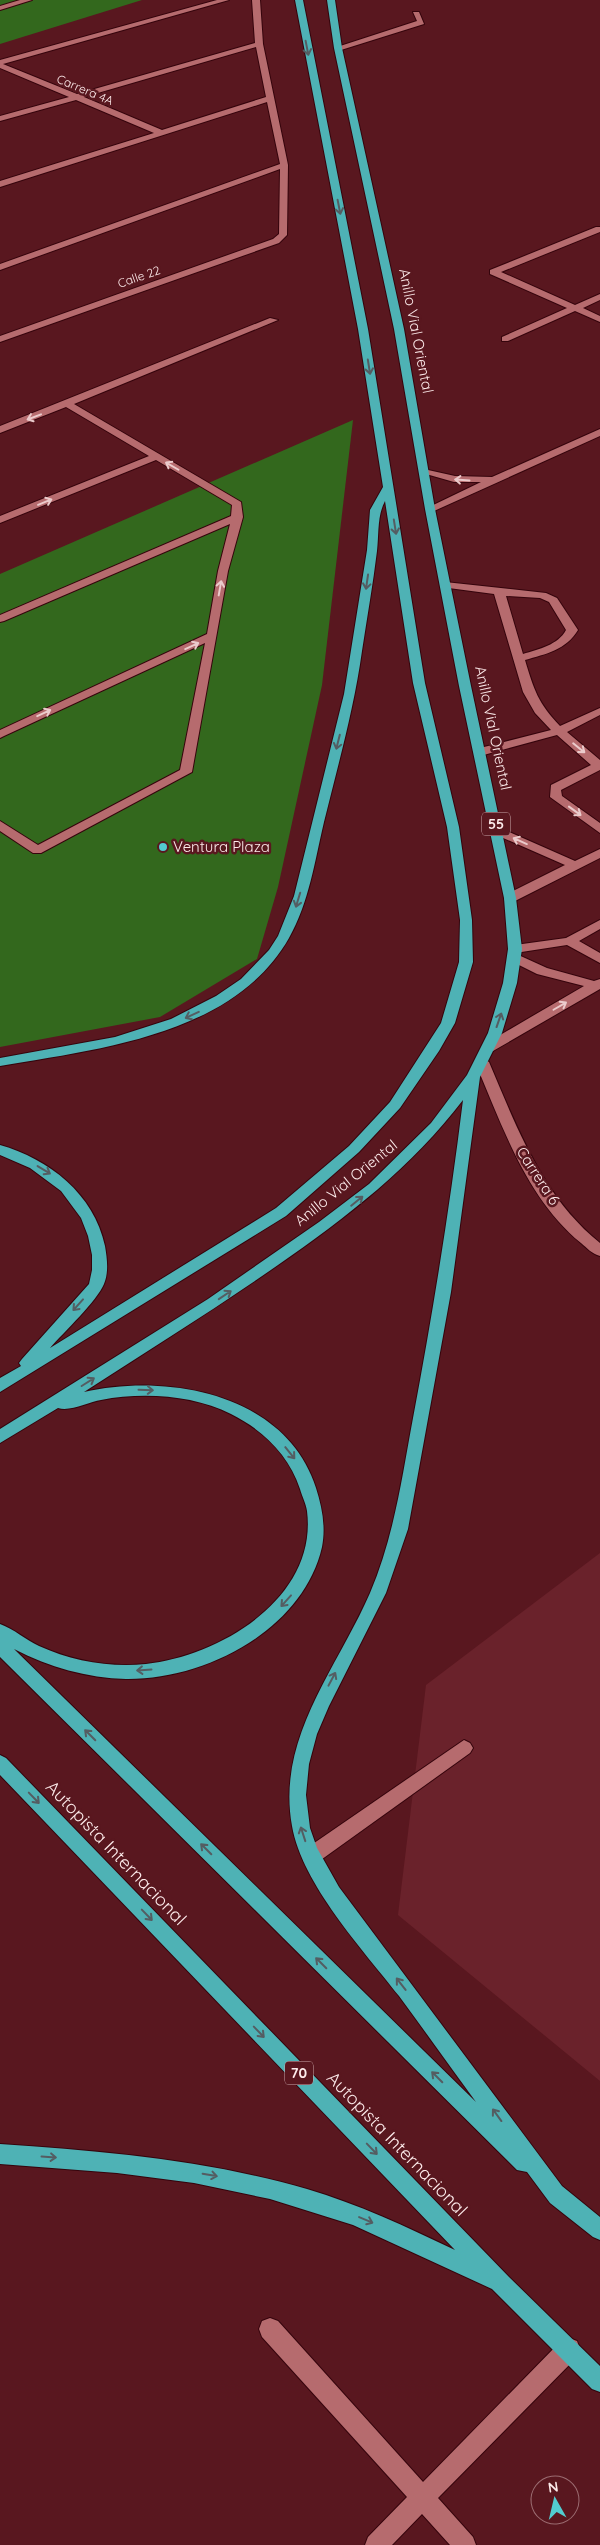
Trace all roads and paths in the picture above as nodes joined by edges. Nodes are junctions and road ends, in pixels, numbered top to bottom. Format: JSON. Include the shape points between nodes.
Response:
{"nodes":[{"id":1,"x":28,"y":0,"type":"edge"},
{"id":2,"x":225,"y":0,"type":"edge"},
{"id":3,"x":256,"y":0,"type":"edge"},
{"id":4,"x":299,"y":0,"type":"edge"},
{"id":5,"x":330,"y":0,"type":"edge"},
{"id":6,"x":0,"y":8,"type":"edge"},
{"id":7,"x":416,"y":14,"type":"dead end"},
{"id":8,"x":259,"y":44,"type":"junction"},
{"id":9,"x":338,"y":48,"type":"junction"},
{"id":10,"x":0,"y":63,"type":"edge"},
{"id":11,"x":72,"y":97,"type":"junction"},
{"id":12,"x":269,"y":100,"type":"junction"},
{"id":13,"x":0,"y":119,"type":"edge"},
{"id":14,"x":162,"y":133,"type":"junction"},
{"id":15,"x":284,"y":165,"type":"junction"},
{"id":16,"x":0,"y":184,"type":"edge"},
{"id":17,"x":599,"y":229,"type":"edge"},
{"id":18,"x":0,"y":267,"type":"edge"},
{"id":19,"x":600,"y":297,"type":"edge"},
{"id":20,"x":574,"y":308,"type":"junction"},
{"id":21,"x":600,"y":319,"type":"edge"},
{"id":22,"x":273,"y":320,"type":"dead end"},
{"id":23,"x":0,"y":339,"type":"edge"},
{"id":24,"x":505,"y":339,"type":"dead end"},
{"id":25,"x":68,"y":404,"type":"junction"},
{"id":26,"x":0,"y":430,"type":"edge"},
{"id":27,"x":600,"y":432,"type":"edge"},
{"id":28,"x":155,"y":456,"type":"junction"},
{"id":29,"x":423,"y":470,"type":"junction"},
{"id":30,"x":502,"y":478,"type":"junction"},
{"id":31,"x":389,"y":485,"type":"junction"},
{"id":32,"x":430,"y":509,"type":"junction"},
{"id":33,"x":238,"y":517,"type":"junction"},
{"id":34,"x":0,"y":520,"type":"edge"},
{"id":35,"x":445,"y":585,"type":"junction"},
{"id":36,"x":499,"y":592,"type":"junction"},
{"id":37,"x":0,"y":619,"type":"edge"},
{"id":38,"x":212,"y":636,"type":"junction"},
{"id":39,"x":518,"y":659,"type":"junction"},
{"id":40,"x":600,"y":711,"type":"edge"},
{"id":41,"x":559,"y":732,"type":"junction"},
{"id":42,"x":0,"y":734,"type":"edge"},
{"id":43,"x":480,"y":752,"type":"junction"},
{"id":44,"x":600,"y":765,"type":"edge"},
{"id":45,"x":0,"y":825,"type":"edge"},
{"id":46,"x":598,"y":826,"type":"edge"},
{"id":47,"x":498,"y":831,"type":"junction"},
{"id":48,"x":600,"y":853,"type":"edge"},
{"id":49,"x":575,"y":865,"type":"junction"},
{"id":50,"x":510,"y":898,"type":"junction"},
{"id":51,"x":600,"y":924,"type":"edge"},
{"id":52,"x":569,"y":942,"type":"junction"},
{"id":53,"x":514,"y":953,"type":"junction"},
{"id":54,"x":600,"y":960,"type":"edge"},
{"id":55,"x":598,"y":984,"type":"edge"},
{"id":56,"x":488,"y":1048,"type":"junction"},
{"id":57,"x":0,"y":1062,"type":"edge"},
{"id":58,"x":482,"y":1062,"type":"junction"},
{"id":59,"x":473,"y":1078,"type":"junction"},
{"id":60,"x":0,"y":1150,"type":"edge"},
{"id":61,"x":600,"y":1251,"type":"edge"},
{"id":62,"x":16,"y":1376,"type":"junction"},
{"id":63,"x":0,"y":1386,"type":"edge"},
{"id":64,"x":17,"y":1426,"type":"junction"},
{"id":65,"x":0,"y":1437,"type":"edge"},
{"id":66,"x":0,"y":1631,"type":"edge"},
{"id":67,"x":0,"y":1646,"type":"edge"},
{"id":68,"x":464,"y":1748,"type":"dead end"},
{"id":69,"x":0,"y":1763,"type":"edge"},
{"id":70,"x":311,"y":1856,"type":"junction"},
{"id":71,"x":0,"y":2154,"type":"edge"},
{"id":72,"x":557,"y":2196,"type":"junction"},
{"id":73,"x":600,"y":2230,"type":"edge"},
{"id":74,"x":502,"y":2284,"type":"junction"},
{"id":75,"x":270,"y":2329,"type":"dead end"},
{"id":76,"x":569,"y":2348,"type":"junction"},
{"id":77,"x":600,"y":2380,"type":"edge"},
{"id":78,"x":422,"y":2498,"type":"junction"},
{"id":79,"x":376,"y":2545,"type":"edge"},
{"id":80,"x":465,"y":2545,"type":"edge"}],
"edges":[{"from":1,"to":6,"type":"street"},
{"from":2,"to":10,"type":"street"},
{"from":3,"to":8,"type":"street"},
{"from":4,"to":31,"type":"highway","name":"Anillo Vial Oriental","one_way":true,"via":[[363,329]]},
{"from":5,"to":9,"type":"highway","name":"Anillo Vial Oriental","number":"55"},
{"from":7,"to":9,"type":"street","via":[[421,22]]},
{"from":8,"to":11,"type":"street"},
{"from":8,"to":12,"type":"street"},
{"from":9,"to":29,"type":"highway","name":"Anillo Vial Oriental","number":"55","via":[[399,329]]},
{"from":10,"to":11,"type":"street","name":"Carrera 4A"},
{"from":11,"to":13,"type":"street"},
{"from":11,"to":14,"type":"street","name":"Carrera 4A"},
{"from":12,"to":14,"type":"street"},
{"from":12,"to":15,"type":"street"},
{"from":14,"to":16,"type":"street"},
{"from":15,"to":18,"type":"street"},
{"from":15,"to":23,"type":"street","name":"Calle 22","via":[[284,235],[276,242]]},
{"from":17,"to":20,"type":"street","via":[[493,272]]},
{"from":19,"to":20,"type":"street"},
{"from":20,"to":21,"type":"street"},
{"from":20,"to":24,"type":"street"},
{"from":22,"to":25,"type":"street"},
{"from":25,"to":26,"type":"street","one_way":true},
{"from":25,"to":28,"type":"street"},
{"from":27,"to":30,"type":"street"},
{"from":33,"to":28,"type":"street","one_way":true,"via":[[237,504]]},
{"from":34,"to":28,"type":"street","one_way":true},
{"from":30,"to":29,"type":"street","one_way":true,"via":[[454,480]]},
{"from":29,"to":32,"type":"highway","name":"Anillo Vial Oriental","number":"55"},
{"from":30,"to":32,"type":"street"},
{"from":31,"to":57,"type":"highway","one_way":true,"via":[[375,510],[350,694],[300,896],[274,952],[246,982],[176,1022],[117,1041]]},
{"from":31,"to":62,"type":"highway","name":"Anillo Vial Oriental","one_way":true,"via":[[420,683],[453,827],[466,920],[466,962],[448,1023],[415,1078],[376,1128],[281,1212]]},
{"from":32,"to":35,"type":"highway","name":"Anillo Vial Oriental","number":"55"},
{"from":33,"to":37,"type":"street"},
{"from":38,"to":33,"type":"street","one_way":true,"via":[[228,545]]},
{"from":35,"to":36,"type":"street"},
{"from":35,"to":43,"type":"highway","name":"Anillo Vial Oriental","number":"55"},
{"from":36,"to":39,"type":"street"},
{"from":36,"to":39,"type":"street","via":[[542,594],[554,600],[572,630],[563,642]]},
{"from":42,"to":38,"type":"street","one_way":true},
{"from":38,"to":45,"type":"street","via":[[186,772],[37,850]]},
{"from":39,"to":41,"type":"street","via":[[539,711]]},
{"from":40,"to":41,"type":"street"},
{"from":41,"to":43,"type":"street"},
{"from":41,"to":44,"type":"street","one_way":true},
{"from":43,"to":47,"type":"highway","name":"Anillo Vial Oriental","number":"55"},
{"from":44,"to":46,"type":"street","one_way":true,"via":[[555,788],[556,797]]},
{"from":49,"to":47,"type":"street","one_way":true},
{"from":47,"to":50,"type":"highway","name":"Anillo Vial Oriental","number":"55"},
{"from":48,"to":49,"type":"street"},
{"from":49,"to":50,"type":"street"},
{"from":50,"to":53,"type":"highway","name":"Anillo Vial Oriental","number":"55"},
{"from":51,"to":52,"type":"street"},
{"from":52,"to":53,"type":"street"},
{"from":52,"to":54,"type":"street"},
{"from":53,"to":55,"type":"street","via":[[542,971]]},
{"from":56,"to":53,"type":"highway","name":"Anillo Vial Oriental","number":"55","one_way":true,"via":[[503,1010]]},
{"from":56,"to":55,"type":"street","one_way":true},
{"from":56,"to":58,"type":"highway","name":"Anillo Vial Oriental","number":"55"},
{"from":58,"to":59,"type":"highway","name":"Anillo Vial Oriental","number":"55"},
{"from":58,"to":61,"type":"street","name":"Carrera 6","via":[[522,1157],[572,1226]]},
{"from":64,"to":59,"type":"highway","name":"Anillo Vial Oriental","number":"55","one_way":true,"via":[[212,1303],[351,1205],[416,1148]]},
{"from":70,"to":59,"type":"highway","one_way":true,"via":[[300,1826],[298,1808],[297,1788],[305,1740],[322,1697],[378,1593],[399,1533],[454,1228]]},
{"from":60,"to":62,"type":"highway","one_way":true,"via":[[51,1174],[68,1189],[92,1224],[100,1264],[97,1284]]},
{"from":62,"to":63,"type":"highway","name":"Anillo Vial Oriental"},
{"from":64,"to":65,"type":"highway","name":"Anillo Vial Oriental","number":"55"},
{"from":64,"to":66,"type":"highway","one_way":true,"via":[[75,1400],[107,1392],[140,1389],[188,1394],[234,1408],[274,1436],[298,1464],[311,1488],[316,1514],[315,1541],[303,1576],[273,1616],[247,1637],[217,1653],[183,1664],[147,1671],[110,1671],[75,1666],[42,1655]]},
{"from":72,"to":67,"type":"highway","one_way":true},
{"from":68,"to":70,"type":"street"},
{"from":69,"to":74,"type":"highway","name":"Autopista Internacional","number":"70","one_way":true},
{"from":72,"to":70,"type":"highway","one_way":true,"via":[[368,1942]]},
{"from":71,"to":74,"type":"highway","one_way":true,"via":[[144,2166],[263,2186],[351,2214]]},
{"from":72,"to":73,"type":"highway"},
{"from":74,"to":76,"type":"highway","name":"Autopista Internacional","number":"70"},
{"from":75,"to":78,"type":"street"},
{"from":76,"to":77,"type":"highway","name":"Autopista Internacional","number":"70"},
{"from":76,"to":78,"type":"street"},
{"from":78,"to":79,"type":"street"},
{"from":78,"to":80,"type":"street"}]}
